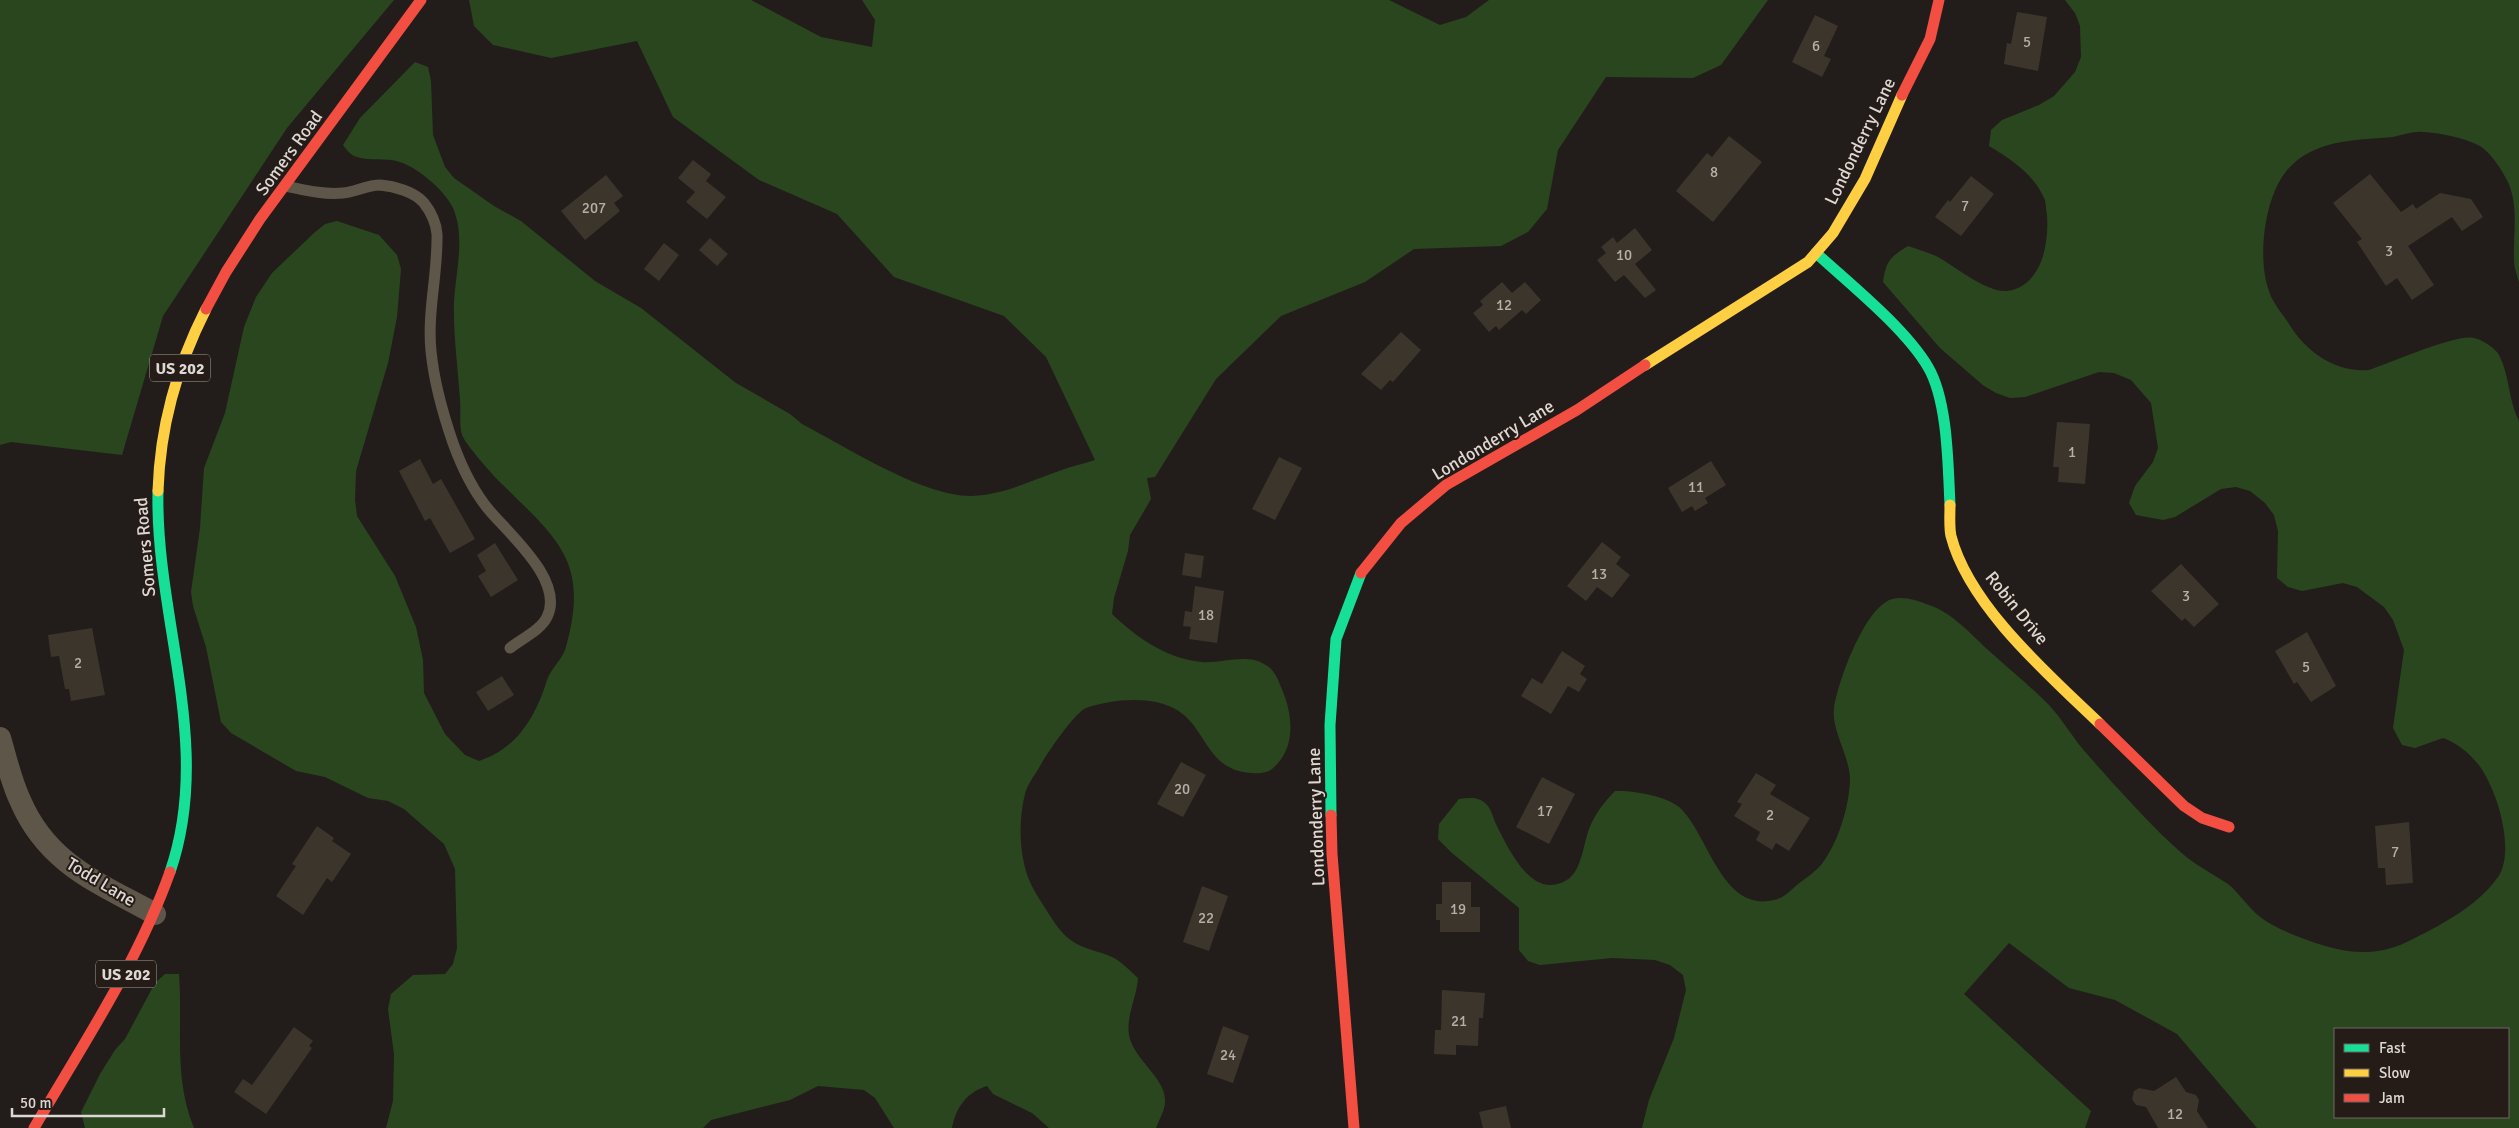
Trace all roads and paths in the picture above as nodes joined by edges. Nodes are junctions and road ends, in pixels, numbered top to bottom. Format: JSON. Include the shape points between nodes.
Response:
{"nodes":[{"id":1,"x":421,"y":0,"type":"edge"},
{"id":2,"x":1939,"y":0,"type":"edge"},
{"id":3,"x":286,"y":186,"type":"junction"},
{"id":4,"x":1816,"y":253,"type":"junction"},
{"id":5,"x":510,"y":648,"type":"dead end"},
{"id":6,"x":0,"y":738,"type":"edge"},
{"id":7,"x":2229,"y":827,"type":"dead end"},
{"id":8,"x":155,"y":914,"type":"junction"},
{"id":9,"x":34,"y":1128,"type":"edge"},
{"id":10,"x":1354,"y":1128,"type":"edge"}],
"edges":[{"from":1,"to":3,"type":"street","name":"Somers Road","number":"US 202"},
{"from":2,"to":4,"type":"street","name":"Londonderry Lane","via":[[1930,39],[1865,179],[1833,233]]},
{"from":3,"to":5,"type":"lane","via":[[319,193],[342,193],[379,185],[406,191],[424,202],[434,219],[437,234],[430,321],[431,352],[454,445],[488,510],[508,529],[548,586],[551,604],[547,618]]},
{"from":3,"to":8,"type":"street","name":"Somers Road","number":"US 202","via":[[256,225],[209,303],[176,380],[165,421],[159,460],[158,539],[181,685],[187,766],[179,840]]},
{"from":4,"to":7,"type":"street","name":"Robin Drive","via":[[1897,329],[1928,367],[1939,394],[1947,454],[1951,535],[1962,567],[1992,612],[2041,667],[2184,806],[2202,818]]},
{"from":4,"to":10,"type":"street","name":"Londonderry Lane","via":[[1808,262],[1577,410],[1446,485],[1402,523],[1360,575],[1336,640],[1330,725],[1332,854]]},
{"from":6,"to":8,"type":"street","name":"Todd Lane","via":[[20,800],[38,833],[67,864]]},
{"from":8,"to":9,"type":"street","name":"Somers Road","number":"US 202","via":[[129,969]]}]}
